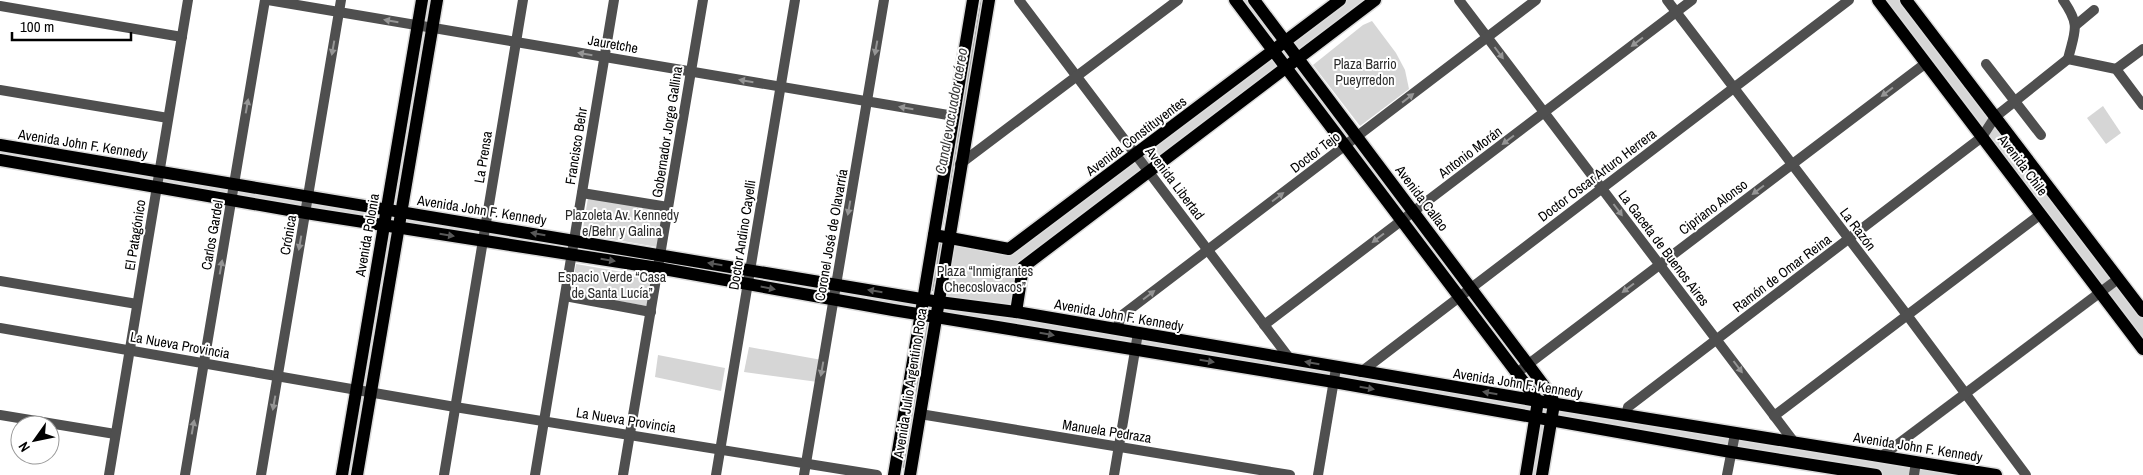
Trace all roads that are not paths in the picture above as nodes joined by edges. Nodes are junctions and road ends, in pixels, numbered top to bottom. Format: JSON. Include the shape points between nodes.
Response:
{"nodes":[{"id":1,"x":188,"y":0,"type":"edge"},
{"id":2,"x":266,"y":0,"type":"edge"},
{"id":3,"x":341,"y":0,"type":"edge"},
{"id":4,"x":422,"y":0,"type":"edge"},
{"id":5,"x":437,"y":0,"type":"edge"},
{"id":6,"x":523,"y":0,"type":"edge"},
{"id":7,"x":614,"y":0,"type":"edge"},
{"id":8,"x":703,"y":0,"type":"edge"},
{"id":9,"x":795,"y":0,"type":"edge"},
{"id":10,"x":884,"y":0,"type":"edge"},
{"id":11,"x":973,"y":0,"type":"edge"},
{"id":12,"x":989,"y":0,"type":"edge"},
{"id":13,"x":1178,"y":0,"type":"edge"},
{"id":14,"x":1235,"y":0,"type":"edge"},
{"id":15,"x":1254,"y":0,"type":"edge"},
{"id":16,"x":1340,"y":0,"type":"edge"},
{"id":17,"x":1375,"y":0,"type":"edge"},
{"id":18,"x":1459,"y":0,"type":"edge"},
{"id":19,"x":1536,"y":0,"type":"edge"},
{"id":20,"x":1667,"y":0,"type":"edge"},
{"id":21,"x":1692,"y":0,"type":"edge"},
{"id":22,"x":1849,"y":0,"type":"edge"},
{"id":23,"x":1878,"y":0,"type":"edge"},
{"id":24,"x":1906,"y":0,"type":"edge"},
{"id":25,"x":2063,"y":0,"type":"edge"},
{"id":26,"x":1021,"y":1,"type":"edge"},
{"id":27,"x":0,"y":6,"type":"edge"},
{"id":28,"x":2094,"y":10,"type":"dead end"},
{"id":29,"x":339,"y":12,"type":"junction"},
{"id":30,"x":1676,"y":12,"type":"junction"},
{"id":31,"x":418,"y":25,"type":"junction"},
{"id":32,"x":2076,"y":25,"type":"junction"},
{"id":33,"x":432,"y":28,"type":"junction"},
{"id":34,"x":1487,"y":37,"type":"junction"},
{"id":35,"x":182,"y":38,"type":"junction"},
{"id":36,"x":516,"y":42,"type":"junction"},
{"id":37,"x":1285,"y":42,"type":"junction"},
{"id":38,"x":2143,"y":48,"type":"edge"},
{"id":39,"x":1274,"y":51,"type":"junction"},
{"id":40,"x":605,"y":57,"type":"junction"},
{"id":41,"x":1298,"y":59,"type":"junction"},
{"id":42,"x":2068,"y":60,"type":"junction"},
{"id":43,"x":1926,"y":63,"type":"junction"},
{"id":44,"x":1986,"y":64,"type":"dead end"},
{"id":45,"x":1286,"y":68,"type":"junction"},
{"id":46,"x":2116,"y":69,"type":"junction"},
{"id":47,"x":691,"y":72,"type":"junction"},
{"id":48,"x":1076,"y":76,"type":"junction"},
{"id":49,"x":780,"y":86,"type":"junction"},
{"id":50,"x":1734,"y":87,"type":"junction"},
{"id":51,"x":0,"y":90,"type":"edge"},
{"id":52,"x":867,"y":101,"type":"junction"},
{"id":53,"x":2015,"y":101,"type":"junction"},
{"id":54,"x":2143,"y":105,"type":"edge"},
{"id":55,"x":1544,"y":112,"type":"junction"},
{"id":56,"x":954,"y":116,"type":"junction"},
{"id":57,"x":1995,"y":117,"type":"junction"},
{"id":58,"x":168,"y":118,"type":"junction"},
{"id":59,"x":2041,"y":135,"type":"dead end"},
{"id":60,"x":1357,"y":137,"type":"junction"},
{"id":61,"x":1982,"y":137,"type":"junction"},
{"id":62,"x":0,"y":146,"type":"edge"},
{"id":63,"x":1345,"y":146,"type":"junction"},
{"id":64,"x":1136,"y":154,"type":"junction"},
{"id":65,"x":0,"y":160,"type":"edge"},
{"id":66,"x":960,"y":164,"type":"junction"},
{"id":67,"x":1792,"y":164,"type":"junction"},
{"id":68,"x":159,"y":172,"type":"junction"},
{"id":69,"x":1150,"y":173,"type":"junction"},
{"id":70,"x":234,"y":185,"type":"junction"},
{"id":71,"x":157,"y":187,"type":"junction"},
{"id":72,"x":1602,"y":189,"type":"junction"},
{"id":73,"x":582,"y":193,"type":"junction"},
{"id":74,"x":308,"y":196,"type":"junction"},
{"id":75,"x":232,"y":199,"type":"junction"},
{"id":76,"x":668,"y":207,"type":"junction"},
{"id":77,"x":386,"y":210,"type":"junction"},
{"id":78,"x":402,"y":212,"type":"junction"},
{"id":79,"x":1413,"y":212,"type":"junction"},
{"id":80,"x":306,"y":213,"type":"junction"},
{"id":81,"x":2041,"y":214,"type":"junction"},
{"id":82,"x":1401,"y":221,"type":"junction"},
{"id":83,"x":384,"y":225,"type":"junction"},
{"id":84,"x":486,"y":225,"type":"junction"},
{"id":85,"x":399,"y":228,"type":"junction"},
{"id":86,"x":934,"y":235,"type":"junction"},
{"id":87,"x":949,"y":238,"type":"junction"},
{"id":88,"x":574,"y":240,"type":"junction"},
{"id":89,"x":1849,"y":240,"type":"junction"},
{"id":90,"x":483,"y":241,"type":"junction"},
{"id":91,"x":1009,"y":249,"type":"junction"},
{"id":92,"x":1208,"y":250,"type":"junction"},
{"id":93,"x":572,"y":254,"type":"junction"},
{"id":94,"x":659,"y":261,"type":"junction"},
{"id":95,"x":1659,"y":265,"type":"junction"},
{"id":96,"x":1023,"y":267,"type":"junction"},
{"id":97,"x":750,"y":269,"type":"junction"},
{"id":98,"x":2118,"y":279,"type":"junction"},
{"id":99,"x":0,"y":281,"type":"edge"},
{"id":100,"x":1020,"y":282,"type":"junction"},
{"id":101,"x":748,"y":284,"type":"junction"},
{"id":102,"x":836,"y":285,"type":"junction"},
{"id":103,"x":1471,"y":288,"type":"junction"},
{"id":104,"x":2100,"y":293,"type":"junction"},
{"id":105,"x":565,"y":296,"type":"junction"},
{"id":106,"x":1459,"y":298,"type":"junction"},
{"id":107,"x":923,"y":299,"type":"junction"},
{"id":108,"x":834,"y":300,"type":"junction"},
{"id":109,"x":938,"y":302,"type":"junction"},
{"id":110,"x":137,"y":304,"type":"junction"},
{"id":111,"x":2143,"y":311,"type":"edge"},
{"id":112,"x":651,"y":312,"type":"junction"},
{"id":113,"x":1016,"y":312,"type":"junction"},
{"id":114,"x":1907,"y":314,"type":"junction"},
{"id":115,"x":921,"y":315,"type":"junction"},
{"id":116,"x":936,"y":317,"type":"junction"},
{"id":117,"x":1042,"y":317,"type":"junction"},
{"id":118,"x":1264,"y":325,"type":"junction"},
{"id":119,"x":998,"y":326,"type":"junction"},
{"id":120,"x":0,"y":328,"type":"edge"},
{"id":121,"x":1117,"y":329,"type":"junction"},
{"id":122,"x":1138,"y":333,"type":"junction"},
{"id":123,"x":1717,"y":340,"type":"junction"},
{"id":124,"x":2143,"y":349,"type":"edge"},
{"id":125,"x":1135,"y":350,"type":"junction"},
{"id":126,"x":129,"y":351,"type":"junction"},
{"id":127,"x":1290,"y":359,"type":"junction"},
{"id":128,"x":204,"y":363,"type":"junction"},
{"id":129,"x":1528,"y":364,"type":"junction"},
{"id":130,"x":1336,"y":368,"type":"junction"},
{"id":131,"x":1361,"y":372,"type":"junction"},
{"id":132,"x":1516,"y":374,"type":"junction"},
{"id":133,"x":278,"y":376,"type":"junction"},
{"id":134,"x":1334,"y":382,"type":"junction"},
{"id":135,"x":356,"y":390,"type":"junction"},
{"id":136,"x":371,"y":392,"type":"junction"},
{"id":137,"x":1966,"y":393,"type":"junction"},
{"id":138,"x":1538,"y":401,"type":"junction"},
{"id":139,"x":1554,"y":404,"type":"junction"},
{"id":140,"x":455,"y":407,"type":"junction"},
{"id":141,"x":920,"y":414,"type":"junction"},
{"id":142,"x":0,"y":415,"type":"edge"},
{"id":143,"x":1535,"y":416,"type":"junction"},
{"id":144,"x":1626,"y":416,"type":"junction"},
{"id":145,"x":1774,"y":416,"type":"junction"},
{"id":146,"x":1552,"y":419,"type":"junction"},
{"id":147,"x":544,"y":421,"type":"junction"},
{"id":148,"x":116,"y":434,"type":"junction"},
{"id":149,"x":1735,"y":434,"type":"junction"},
{"id":150,"x":630,"y":435,"type":"junction"},
{"id":151,"x":1794,"y":442,"type":"junction"},
{"id":152,"x":1119,"y":447,"type":"junction"},
{"id":153,"x":720,"y":450,"type":"junction"},
{"id":154,"x":1731,"y":452,"type":"junction"},
{"id":155,"x":1882,"y":456,"type":"junction"},
{"id":156,"x":806,"y":464,"type":"junction"},
{"id":157,"x":1915,"y":469,"type":"edge"},
{"id":158,"x":109,"y":475,"type":"edge"},
{"id":159,"x":185,"y":475,"type":"edge"},
{"id":160,"x":261,"y":475,"type":"edge"},
{"id":161,"x":342,"y":475,"type":"edge"},
{"id":162,"x":357,"y":475,"type":"edge"},
{"id":163,"x":444,"y":475,"type":"edge"},
{"id":164,"x":535,"y":475,"type":"edge"},
{"id":165,"x":623,"y":475,"type":"edge"},
{"id":166,"x":716,"y":475,"type":"edge"},
{"id":167,"x":804,"y":475,"type":"edge"},
{"id":168,"x":877,"y":475,"type":"edge"},
{"id":169,"x":894,"y":475,"type":"edge"},
{"id":170,"x":910,"y":475,"type":"edge"},
{"id":171,"x":1114,"y":475,"type":"edge"},
{"id":172,"x":1290,"y":475,"type":"edge"},
{"id":173,"x":1318,"y":475,"type":"edge"},
{"id":174,"x":1526,"y":475,"type":"edge"},
{"id":175,"x":1542,"y":475,"type":"edge"},
{"id":176,"x":1727,"y":475,"type":"edge"},
{"id":177,"x":1876,"y":475,"type":"edge"},
{"id":178,"x":1996,"y":475,"type":"edge"},
{"id":179,"x":2026,"y":475,"type":"edge"}],
"edges":[{"from":1,"to":35,"type":"street","name":"El Patagónico"},
{"from":2,"to":29,"type":"street","name":"Jauretche"},
{"from":70,"to":2,"type":"street","name":"Carlos Gardel","one_way":true},
{"from":3,"to":29,"type":"street","name":"Crónica"},
{"from":4,"to":31,"type":"main road","name":"Avenida Polonia"},
{"from":5,"to":33,"type":"main road"},
{"from":6,"to":36,"type":"street","name":"La Prensa"},
{"from":7,"to":40,"type":"street","name":"Francisco Behr"},
{"from":8,"to":47,"type":"street","name":"Gobernador Jorge Gallina"},
{"from":9,"to":49,"type":"street","name":"Doctor Andino Cayelli"},
{"from":10,"to":52,"type":"street","name":"Coronel José de Olavarría","one_way":true},
{"from":11,"to":56,"type":"main road","name":"Avenida Julio Argentino Roca"},
{"from":12,"to":66,"type":"main road","name":"Avenida Julio Argentino Roca"},
{"from":13,"to":48,"type":"street"},
{"from":14,"to":39,"type":"main road"},
{"from":15,"to":37,"type":"main road","name":"Avenida Callao"},
{"from":16,"to":37,"type":"main road","name":"Avenida Constituyentes"},
{"from":17,"to":41,"type":"main road"},
{"from":18,"to":34,"type":"street","name":"La Gaceta de Buenos Aires"},
{"from":19,"to":34,"type":"street","name":"Doctor Tejo"},
{"from":20,"to":30,"type":"street","name":"La Razón"},
{"from":21,"to":30,"type":"street","name":"Antonio Morán"},
{"from":22,"to":50,"type":"street","name":"Doctor Oscar Arturo Herrera"},
{"from":23,"to":43,"type":"main road","name":"Avenida Chile"},
{"from":24,"to":57,"type":"main road","name":"Avenida Chile"},
{"from":25,"to":32,"type":"street","via":[[2074,15]]},
{"from":26,"to":48,"type":"street","name":"Avenida Libertad"},
{"from":27,"to":35,"type":"street"},
{"from":28,"to":32,"type":"street"},
{"from":31,"to":29,"type":"street","name":"Jauretche","one_way":true},
{"from":29,"to":74,"type":"street","name":"Crónica","one_way":true},
{"from":30,"to":50,"type":"street","name":"La Razón"},
{"from":30,"to":55,"type":"street","name":"Antonio Morán","one_way":true},
{"from":31,"to":33,"type":"street","name":"Jauretche"},
{"from":31,"to":77,"type":"main road","name":"Avenida Polonia"},
{"from":32,"to":42,"type":"street"},
{"from":33,"to":36,"type":"street","name":"Jauretche"},
{"from":33,"to":78,"type":"main road"},
{"from":34,"to":55,"type":"street","name":"La Gaceta de Buenos Aires","one_way":true},
{"from":60,"to":34,"type":"street","name":"Doctor Tejo","one_way":true},
{"from":35,"to":58,"type":"street","name":"El Patagónico"},
{"from":40,"to":36,"type":"street","name":"Jauretche","one_way":true},
{"from":36,"to":84,"type":"street","name":"La Prensa"},
{"from":37,"to":39,"type":"main road","name":"Avenida Constituyentes"},
{"from":37,"to":41,"type":"main road","name":"Avenida Callao"},
{"from":38,"to":46,"type":"street"},
{"from":39,"to":45,"type":"main road"},
{"from":39,"to":64,"type":"main road","name":"Avenida Constituyentes"},
{"from":40,"to":47,"type":"street","name":"Jauretche"},
{"from":40,"to":73,"type":"street","name":"Francisco Behr"},
{"from":41,"to":45,"type":"main road"},
{"from":41,"to":60,"type":"main road","name":"Avenida Callao"},
{"from":42,"to":46,"type":"street"},
{"from":42,"to":53,"type":"street","name":"Ramón de Omar Reina"},
{"from":43,"to":61,"type":"main road","name":"Avenida Chile"},
{"from":43,"to":67,"type":"street","name":"Cipriano Alonso","one_way":true},
{"from":44,"to":53,"type":"street"},
{"from":45,"to":63,"type":"main road"},
{"from":45,"to":69,"type":"main road"},
{"from":46,"to":54,"type":"street"},
{"from":49,"to":47,"type":"street","name":"Jauretche","one_way":true},
{"from":47,"to":76,"type":"street","name":"Gobernador Jorge Gallina"},
{"from":48,"to":64,"type":"street","name":"Avenida Libertad"},
{"from":48,"to":66,"type":"street"},
{"from":49,"to":52,"type":"street","name":"Jauretche"},
{"from":49,"to":97,"type":"street","name":"Doctor Andino Cayelli"},
{"from":50,"to":67,"type":"street","name":"La Razón"},
{"from":50,"to":72,"type":"street","name":"Doctor Oscar Arturo Herrera"},
{"from":51,"to":58,"type":"street"},
{"from":56,"to":52,"type":"street","name":"Jauretche","one_way":true},
{"from":52,"to":102,"type":"street","name":"Coronel José de Olavarría","one_way":true},
{"from":53,"to":57,"type":"street","name":"Ramón de Omar Reina"},
{"from":53,"to":59,"type":"street"},
{"from":55,"to":72,"type":"street","name":"La Gaceta de Buenos Aires"},
{"from":55,"to":79,"type":"street","name":"Antonio Morán","one_way":true},
{"from":56,"to":86,"type":"main road","name":"Avenida Julio Argentino Roca"},
{"from":57,"to":61,"type":"street","name":"Ramón de Omar Reina"},
{"from":57,"to":98,"type":"main road","name":"Avenida Chile"},
{"from":58,"to":68,"type":"street","name":"El Patagónico"},
{"from":60,"to":63,"type":"street","name":"Doctor Tejo"},
{"from":60,"to":79,"type":"main road","name":"Avenida Callao"},
{"from":61,"to":81,"type":"main road","name":"Avenida Chile"},
{"from":61,"to":89,"type":"street","name":"Ramón de Omar Reina"},
{"from":62,"to":68,"type":"main road","name":"Avenida John F. Kennedy"},
{"from":63,"to":82,"type":"main road"},
{"from":92,"to":63,"type":"street","name":"Doctor Tejo","one_way":true},
{"from":64,"to":69,"type":"street","name":"Avenida Libertad"},
{"from":64,"to":91,"type":"main road","name":"Avenida Constituyentes"},
{"from":65,"to":71,"type":"main road","name":"Avenida John F. Kennedy"},
{"from":66,"to":87,"type":"main road","name":"Avenida Julio Argentino Roca"},
{"from":67,"to":89,"type":"street","name":"La Razón"},
{"from":67,"to":95,"type":"street","name":"Cipriano Alonso","one_way":true},
{"from":68,"to":70,"type":"main road","name":"Avenida John F. Kennedy"},
{"from":68,"to":71,"type":"street","name":"El Patagónico"},
{"from":69,"to":92,"type":"street","name":"Avenida Libertad"},
{"from":69,"to":96,"type":"main road"},
{"from":70,"to":74,"type":"main road","name":"Avenida John F. Kennedy"},
{"from":70,"to":75,"type":"street","name":"Carlos Gardel"},
{"from":71,"to":75,"type":"main road","name":"Avenida John F. Kennedy"},
{"from":71,"to":110,"type":"street","name":"El Patagónico"},
{"from":72,"to":95,"type":"street","name":"La Gaceta de Buenos Aires","one_way":true},
{"from":72,"to":103,"type":"street","name":"Doctor Oscar Arturo Herrera"},
{"from":73,"to":76,"type":"street"},
{"from":73,"to":88,"type":"street","name":"Francisco Behr"},
{"from":74,"to":77,"type":"main road","name":"Avenida John F. Kennedy"},
{"from":74,"to":80,"type":"street","name":"Crónica"},
{"from":75,"to":80,"type":"main road","name":"Avenida John F. Kennedy"},
{"from":128,"to":75,"type":"street","name":"Carlos Gardel","one_way":true},
{"from":76,"to":94,"type":"street","name":"Gobernador Jorge Gallina"},
{"from":77,"to":78,"type":"main road","name":"Avenida John F. Kennedy"},
{"from":77,"to":83,"type":"main road","name":"Avenida Polonia"},
{"from":78,"to":84,"type":"main road","name":"Avenida John F. Kennedy"},
{"from":78,"to":85,"type":"main road"},
{"from":79,"to":82,"type":"street","name":"Antonio Morán"},
{"from":79,"to":103,"type":"main road","name":"Avenida Callao"},
{"from":80,"to":83,"type":"main road","name":"Avenida John F. Kennedy"},
{"from":80,"to":133,"type":"street","name":"Crónica","one_way":true},
{"from":81,"to":104,"type":"main road","name":"Avenida Chile"},
{"from":81,"to":114,"type":"street"},
{"from":82,"to":106,"type":"main road"},
{"from":82,"to":118,"type":"street","name":"Antonio Morán","one_way":true},
{"from":83,"to":85,"type":"main road","name":"Avenida John F. Kennedy"},
{"from":83,"to":135,"type":"main road","name":"Avenida Polonia"},
{"from":88,"to":84,"type":"main road","name":"Avenida John F. Kennedy","one_way":true},
{"from":84,"to":90,"type":"street","name":"La Prensa"},
{"from":85,"to":90,"type":"main road","name":"Avenida John F. Kennedy","one_way":true},
{"from":85,"to":136,"type":"main road"},
{"from":86,"to":87,"type":"main road"},
{"from":86,"to":107,"type":"main road","name":"Avenida Julio Argentino Roca"},
{"from":87,"to":91,"type":"main road"},
{"from":87,"to":109,"type":"main road","name":"Avenida Julio Argentino Roca"},
{"from":88,"to":93,"type":"street","name":"Francisco Behr"},
{"from":88,"to":94,"type":"main road","name":"Avenida John F. Kennedy"},
{"from":89,"to":114,"type":"street","name":"La Razón"},
{"from":89,"to":123,"type":"street","name":"Ramón de Omar Reina"},
{"from":90,"to":93,"type":"main road","name":"Avenida John F. Kennedy"},
{"from":90,"to":140,"type":"street","name":"La Prensa"},
{"from":91,"to":96,"type":"main road"},
{"from":92,"to":118,"type":"street","name":"Avenida Libertad"},
{"from":121,"to":92,"type":"street","name":"Doctor Tejo","one_way":true,"via":[[1121,316]]},
{"from":93,"to":94,"type":"main road","name":"Avenida John F. Kennedy","one_way":true},
{"from":93,"to":105,"type":"street","name":"Francisco Behr"},
{"from":97,"to":94,"type":"main road","name":"Avenida John F. Kennedy","one_way":true},
{"from":94,"to":101,"type":"main road","name":"Avenida John F. Kennedy"},
{"from":94,"to":112,"type":"street","name":"Gobernador Jorge Gallina"},
{"from":95,"to":123,"type":"street","name":"La Gaceta de Buenos Aires"},
{"from":95,"to":129,"type":"street","name":"Cipriano Alonso","one_way":true},
{"from":96,"to":100,"type":"main road"},
{"from":97,"to":101,"type":"street","name":"Doctor Andino Cayelli"},
{"from":97,"to":102,"type":"main road","name":"Avenida John F. Kennedy"},
{"from":98,"to":104,"type":"street"},
{"from":98,"to":111,"type":"main road","name":"Avenida Chile"},
{"from":99,"to":110,"type":"street"},
{"from":100,"to":113,"type":"main road"},
{"from":100,"to":117,"type":"main road","via":[[1027,303]]},
{"from":101,"to":108,"type":"main road","name":"Avenida John F. Kennedy","one_way":true},
{"from":101,"to":153,"type":"street","name":"Doctor Andino Cayelli"},
{"from":107,"to":102,"type":"main road","name":"Avenida John F. Kennedy","one_way":true},
{"from":102,"to":108,"type":"street","name":"Coronel José de Olavarría"},
{"from":103,"to":106,"type":"street","name":"Doctor Oscar Arturo Herrera"},
{"from":103,"to":129,"type":"main road","name":"Avenida Callao"},
{"from":104,"to":124,"type":"main road","name":"Avenida Chile"},
{"from":104,"to":137,"type":"street"},
{"from":105,"to":112,"type":"street"},
{"from":105,"to":147,"type":"street","name":"Francisco Behr"},
{"from":106,"to":131,"type":"street","name":"Doctor Oscar Arturo Herrera"},
{"from":106,"to":132,"type":"main road"},
{"from":107,"to":109,"type":"main road","name":"Avenida John F. Kennedy"},
{"from":107,"to":115,"type":"main road","name":"Avenida Julio Argentino Roca"},
{"from":108,"to":115,"type":"main road","name":"Avenida John F. Kennedy"},
{"from":108,"to":156,"type":"street","name":"Coronel José de Olavarría","one_way":true},
{"from":109,"to":113,"type":"main road","name":"Avenida John F. Kennedy"},
{"from":109,"to":116,"type":"main road","name":"Avenida Julio Argentino Roca"},
{"from":110,"to":126,"type":"street","name":"El Patagónico"},
{"from":112,"to":150,"type":"street","name":"Gobernador Jorge Gallina"},
{"from":113,"to":117,"type":"main road","name":"Avenida John F. Kennedy"},
{"from":113,"to":119,"type":"main road"},
{"from":114,"to":137,"type":"street","name":"La Razón"},
{"from":114,"to":145,"type":"street"},
{"from":115,"to":116,"type":"main road","name":"Avenida John F. Kennedy"},
{"from":115,"to":169,"type":"main road","name":"Avenida Julio Argentino Roca"},
{"from":116,"to":119,"type":"main road","name":"Avenida John F. Kennedy"},
{"from":116,"to":141,"type":"main road","name":"Avenida Julio Argentino Roca"},
{"from":117,"to":121,"type":"main road","name":"Avenida John F. Kennedy"},
{"from":118,"to":127,"type":"street","name":"Avenida Libertad"},
{"from":119,"to":125,"type":"main road","name":"Avenida John F. Kennedy","one_way":true},
{"from":120,"to":126,"type":"street","name":"La Nueva Provincia"},
{"from":121,"to":122,"type":"main road","name":"Avenida John F. Kennedy"},
{"from":122,"to":125,"type":"street"},
{"from":122,"to":127,"type":"main road","name":"Avenida John F. Kennedy"},
{"from":123,"to":144,"type":"street","name":"Ramón de Omar Reina","via":[[1628,407]]},
{"from":123,"to":145,"type":"street","name":"La Gaceta de Buenos Aires","one_way":true},
{"from":125,"to":134,"type":"main road","name":"Avenida John F. Kennedy","one_way":true},
{"from":125,"to":152,"type":"street"},
{"from":126,"to":128,"type":"street","name":"La Nueva Provincia"},
{"from":126,"to":148,"type":"street","name":"El Patagónico"},
{"from":130,"to":127,"type":"main road","name":"Avenida John F. Kennedy","one_way":true},
{"from":128,"to":133,"type":"street","name":"La Nueva Provincia"},
{"from":159,"to":128,"type":"street","name":"Carlos Gardel","one_way":true},
{"from":129,"to":132,"type":"street","name":"Cipriano Alonso"},
{"from":129,"to":139,"type":"main road","name":"Avenida Callao"},
{"from":130,"to":131,"type":"main road","name":"Avenida John F. Kennedy"},
{"from":130,"to":134,"type":"street"},
{"from":138,"to":131,"type":"main road","name":"Avenida John F. Kennedy","one_way":true},
{"from":132,"to":138,"type":"main road"},
{"from":133,"to":135,"type":"street","name":"La Nueva Provincia"},
{"from":133,"to":160,"type":"street","name":"Crónica","one_way":true},
{"from":134,"to":143,"type":"main road","name":"Avenida John F. Kennedy","one_way":true},
{"from":134,"to":173,"type":"street"},
{"from":135,"to":136,"type":"street","name":"La Nueva Provincia"},
{"from":135,"to":161,"type":"main road","name":"Avenida Polonia"},
{"from":136,"to":140,"type":"street","name":"La Nueva Provincia"},
{"from":136,"to":162,"type":"main road"},
{"from":137,"to":155,"type":"street"},
{"from":137,"to":179,"type":"street","name":"La Razón"},
{"from":138,"to":139,"type":"main road","name":"Avenida John F. Kennedy"},
{"from":138,"to":143,"type":"main road"},
{"from":139,"to":144,"type":"main road","name":"Avenida John F. Kennedy"},
{"from":139,"to":146,"type":"main road"},
{"from":140,"to":147,"type":"street","name":"La Nueva Provincia"},
{"from":140,"to":163,"type":"street","name":"La Prensa"},
{"from":141,"to":152,"type":"street","name":"Manuela Pedraza"},
{"from":141,"to":170,"type":"main road","name":"Avenida Julio Argentino Roca"},
{"from":142,"to":148,"type":"street"},
{"from":143,"to":146,"type":"main road","name":"Avenida John F. Kennedy"},
{"from":143,"to":174,"type":"main road"},
{"from":144,"to":149,"type":"main road","name":"Avenida John F. Kennedy"},
{"from":145,"to":151,"type":"street","name":"La Gaceta de Buenos Aires"},
{"from":146,"to":154,"type":"main road","name":"Avenida John F. Kennedy"},
{"from":146,"to":175,"type":"main road"},
{"from":147,"to":150,"type":"street","name":"La Nueva Provincia"},
{"from":147,"to":164,"type":"street","name":"Francisco Behr"},
{"from":148,"to":158,"type":"street","name":"El Patagónico"},
{"from":149,"to":151,"type":"main road","name":"Avenida John F. Kennedy"},
{"from":149,"to":154,"type":"street"},
{"from":150,"to":153,"type":"street","name":"La Nueva Provincia"},
{"from":150,"to":165,"type":"street","name":"Gobernador Jorge Gallina"},
{"from":151,"to":155,"type":"main road","name":"Avenida John F. Kennedy"},
{"from":152,"to":171,"type":"street"},
{"from":152,"to":172,"type":"street","name":"Manuela Pedraza"},
{"from":153,"to":156,"type":"street","name":"La Nueva Provincia"},
{"from":153,"to":166,"type":"street","name":"Doctor Andino Cayelli"},
{"from":154,"to":176,"type":"street"},
{"from":154,"to":177,"type":"main road","name":"Avenida John F. Kennedy"},
{"from":155,"to":157,"type":"main road","name":"Avenida John F. Kennedy"},
{"from":156,"to":167,"type":"street","name":"Coronel José de Olavarría"},
{"from":156,"to":168,"type":"street","name":"La Nueva Provincia"},
{"from":157,"to":178,"type":"main road","name":"Avenida John F. Kennedy"}]}
